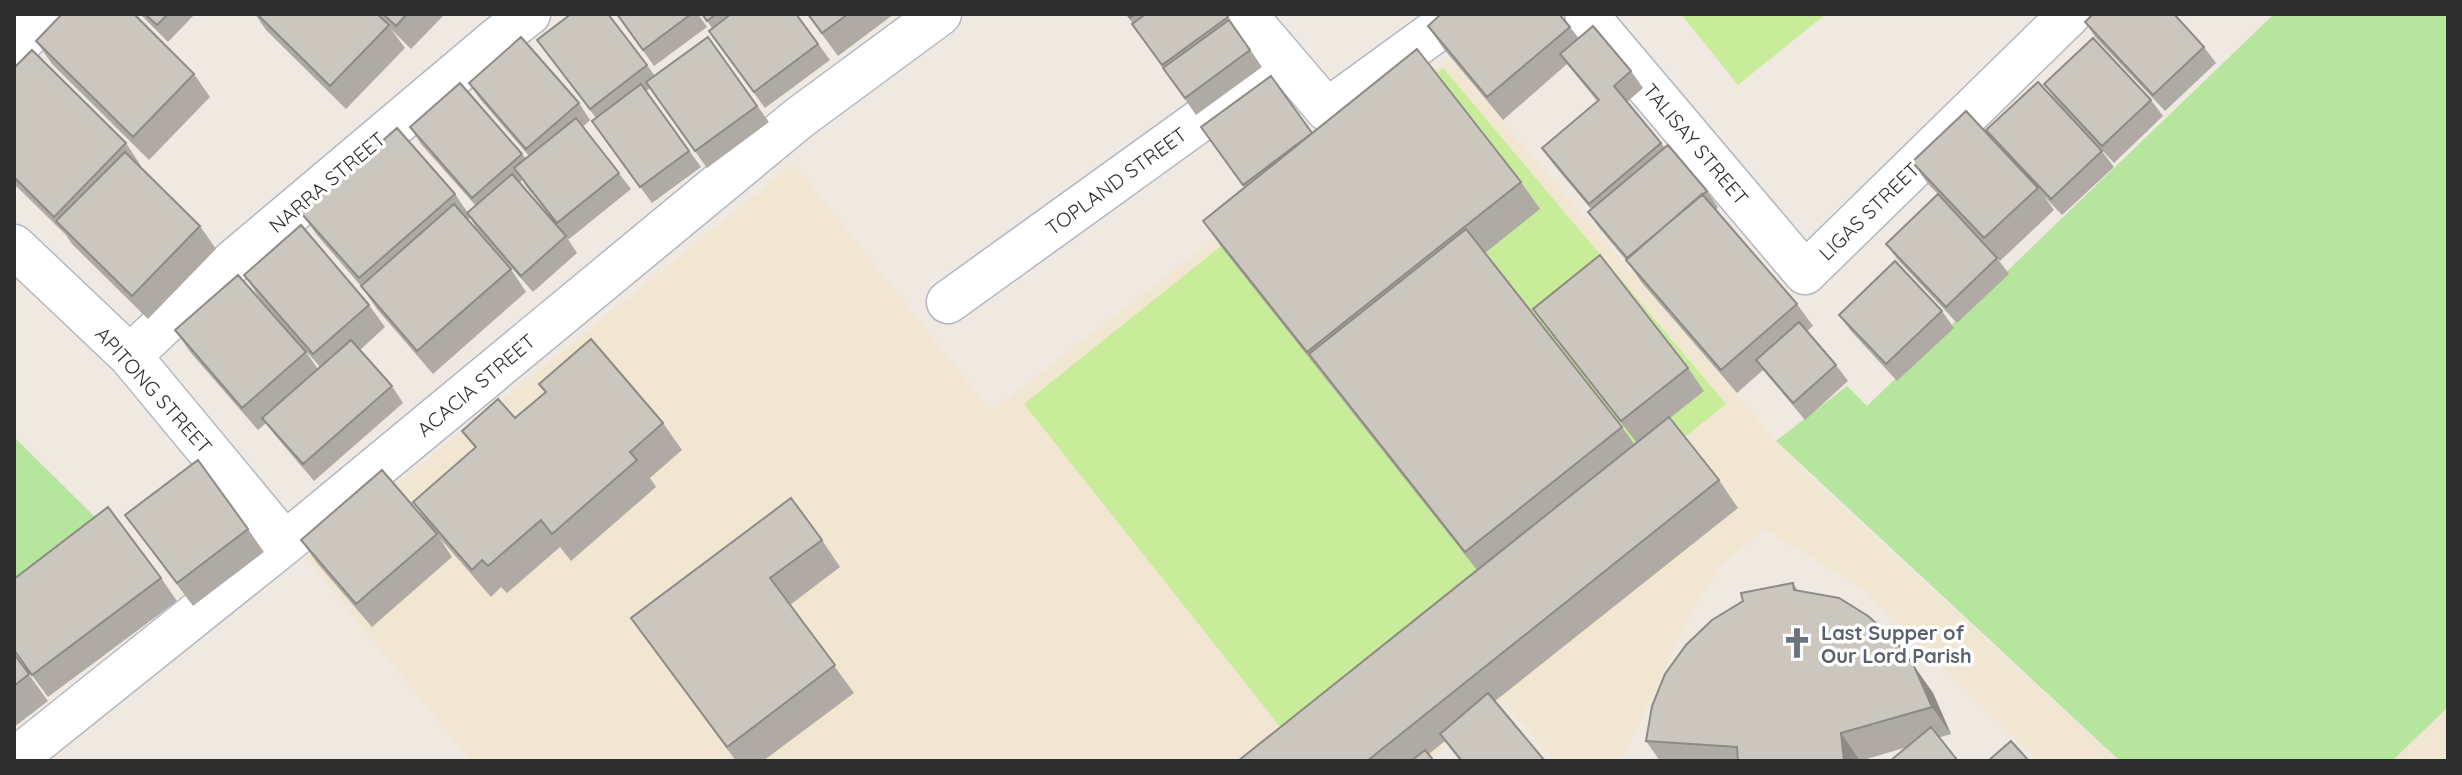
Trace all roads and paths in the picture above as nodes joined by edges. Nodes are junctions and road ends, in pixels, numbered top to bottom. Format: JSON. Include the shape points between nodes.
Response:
{"nodes":[{"id":1,"x":48,"y":14,"type":"edge"},
{"id":2,"x":529,"y":14,"type":"edge"},
{"id":3,"x":940,"y":14,"type":"edge"},
{"id":4,"x":1245,"y":14,"type":"edge"},
{"id":5,"x":1459,"y":14,"type":"edge"},
{"id":6,"x":1586,"y":14,"type":"edge"},
{"id":7,"x":2064,"y":16,"type":"edge"},
{"id":8,"x":14,"y":49,"type":"edge"},
{"id":9,"x":1284,"y":60,"type":"junction"},
{"id":10,"x":14,"y":246,"type":"edge"},
{"id":11,"x":1805,"y":273,"type":"joint"},
{"id":12,"x":948,"y":302,"type":"dead end"},
{"id":13,"x":130,"y":356,"type":"junction"},
{"id":14,"x":285,"y":543,"type":"junction"},
{"id":15,"x":14,"y":760,"type":"edge"}],
"edges":[{"from":1,"to":8,"type":"street"},
{"from":2,"to":13,"type":"street","name":"NARRA STREET","via":[[205,285]]},
{"from":3,"to":14,"type":"street","name":"ACACIA STREET","via":[[799,118]]},
{"from":4,"to":9,"type":"street"},
{"from":5,"to":9,"type":"street","via":[[1327,110]]},
{"from":6,"to":11,"type":"street","name":"TALISAY STREET"},
{"from":7,"to":11,"type":"street","name":"LIGAS STREET"},
{"from":9,"to":12,"type":"street","name":"TOPLAND STREET"},
{"from":10,"to":13,"type":"street","name":"APITONG STREET"},
{"from":13,"to":14,"type":"street","name":"APITONG STREET"},
{"from":14,"to":15,"type":"street","name":"ACACIA STREET"}]}
